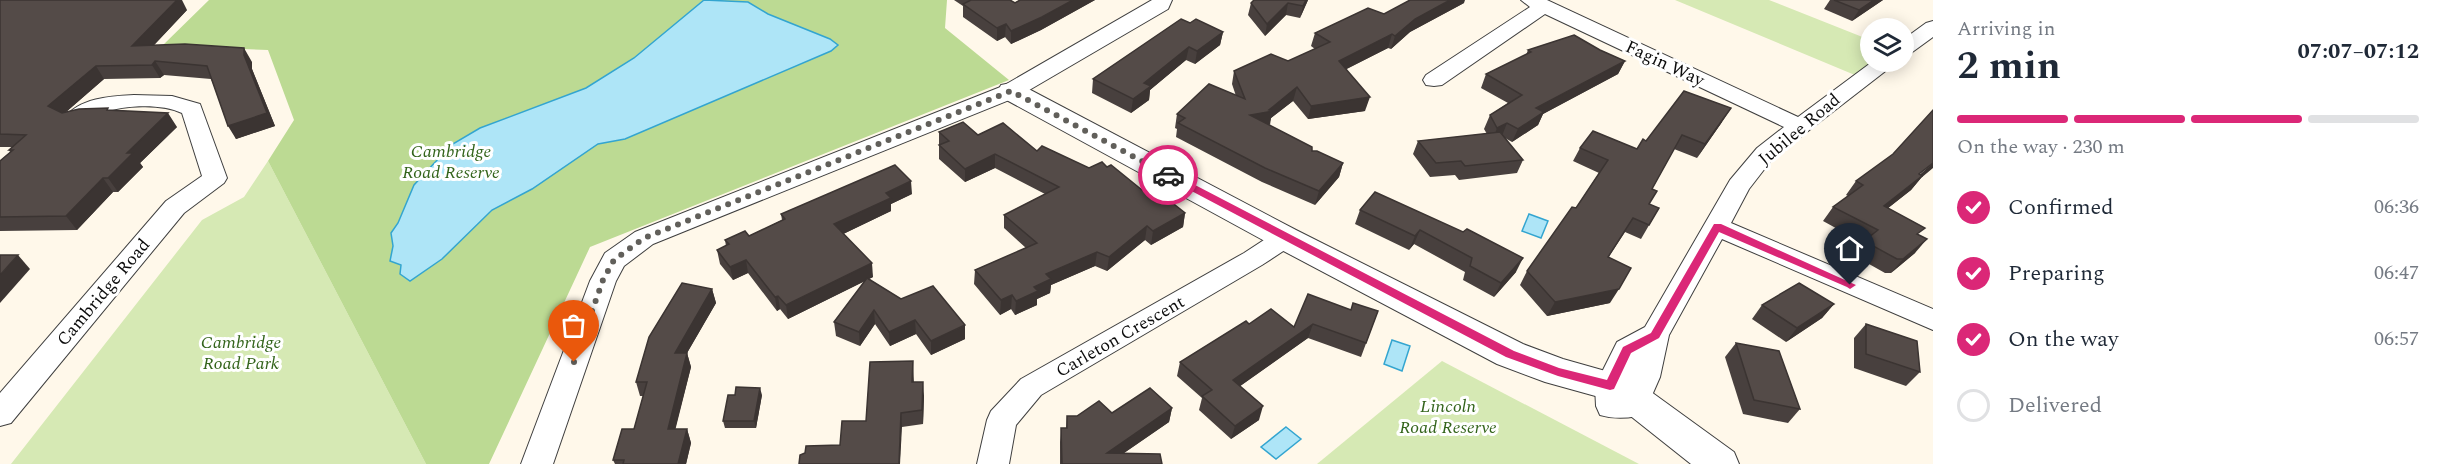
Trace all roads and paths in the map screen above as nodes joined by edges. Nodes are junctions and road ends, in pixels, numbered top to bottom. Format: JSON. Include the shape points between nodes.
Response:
{"nodes":[{"id":1,"x":1162,"y":0,"type":"edge"},
{"id":2,"x":1538,"y":3,"type":"edge"},
{"id":3,"x":1872,"y":72,"type":"edge"},
{"id":4,"x":1434,"y":80,"type":"dead end"},
{"id":5,"x":1011,"y":91,"type":"junction"},
{"id":6,"x":75,"y":119,"type":"edge"},
{"id":7,"x":1800,"y":126,"type":"junction"},
{"id":8,"x":1717,"y":227,"type":"junction"},
{"id":9,"x":1285,"y":238,"type":"junction"},
{"id":10,"x":1933,"y":320,"type":"edge"},
{"id":11,"x":1621,"y":399,"type":"junction"},
{"id":12,"x":0,"y":414,"type":"edge"},
{"id":13,"x":537,"y":464,"type":"edge"},
{"id":14,"x":993,"y":464,"type":"edge"},
{"id":15,"x":1710,"y":464,"type":"edge"},
{"id":16,"x":1720,"y":464,"type":"edge"}],
"edges":[{"from":1,"to":5,"type":"street","via":[[1161,5]]},
{"from":2,"to":4,"type":"street"},
{"from":2,"to":7,"type":"street","name":"Fagin Way"},
{"from":3,"to":7,"type":"street","name":"Jubilee Road"},
{"from":5,"to":9,"type":"street"},
{"from":5,"to":13,"type":"street","via":[[644,238],[614,260],[603,280]]},
{"from":6,"to":12,"type":"street","name":"Cambridge Road","via":[[99,106],[116,103],[166,102],[186,106],[192,109],[215,178],[175,207]]},
{"from":7,"to":8,"type":"street","name":"Jubilee Road","via":[[1765,153],[1739,186]]},
{"from":8,"to":10,"type":"street"},
{"from":8,"to":11,"type":"street","name":"Jubilee Road","via":[[1655,335],[1646,377],[1638,393]]},
{"from":9,"to":11,"type":"street","via":[[1510,354],[1561,389]]},
{"from":9,"to":14,"type":"street","name":"Carleton Crescent","via":[[1031,387],[1002,420]]},
{"from":11,"to":15,"type":"street","via":[[1649,436]]},
{"from":11,"to":16,"type":"street"}]}
